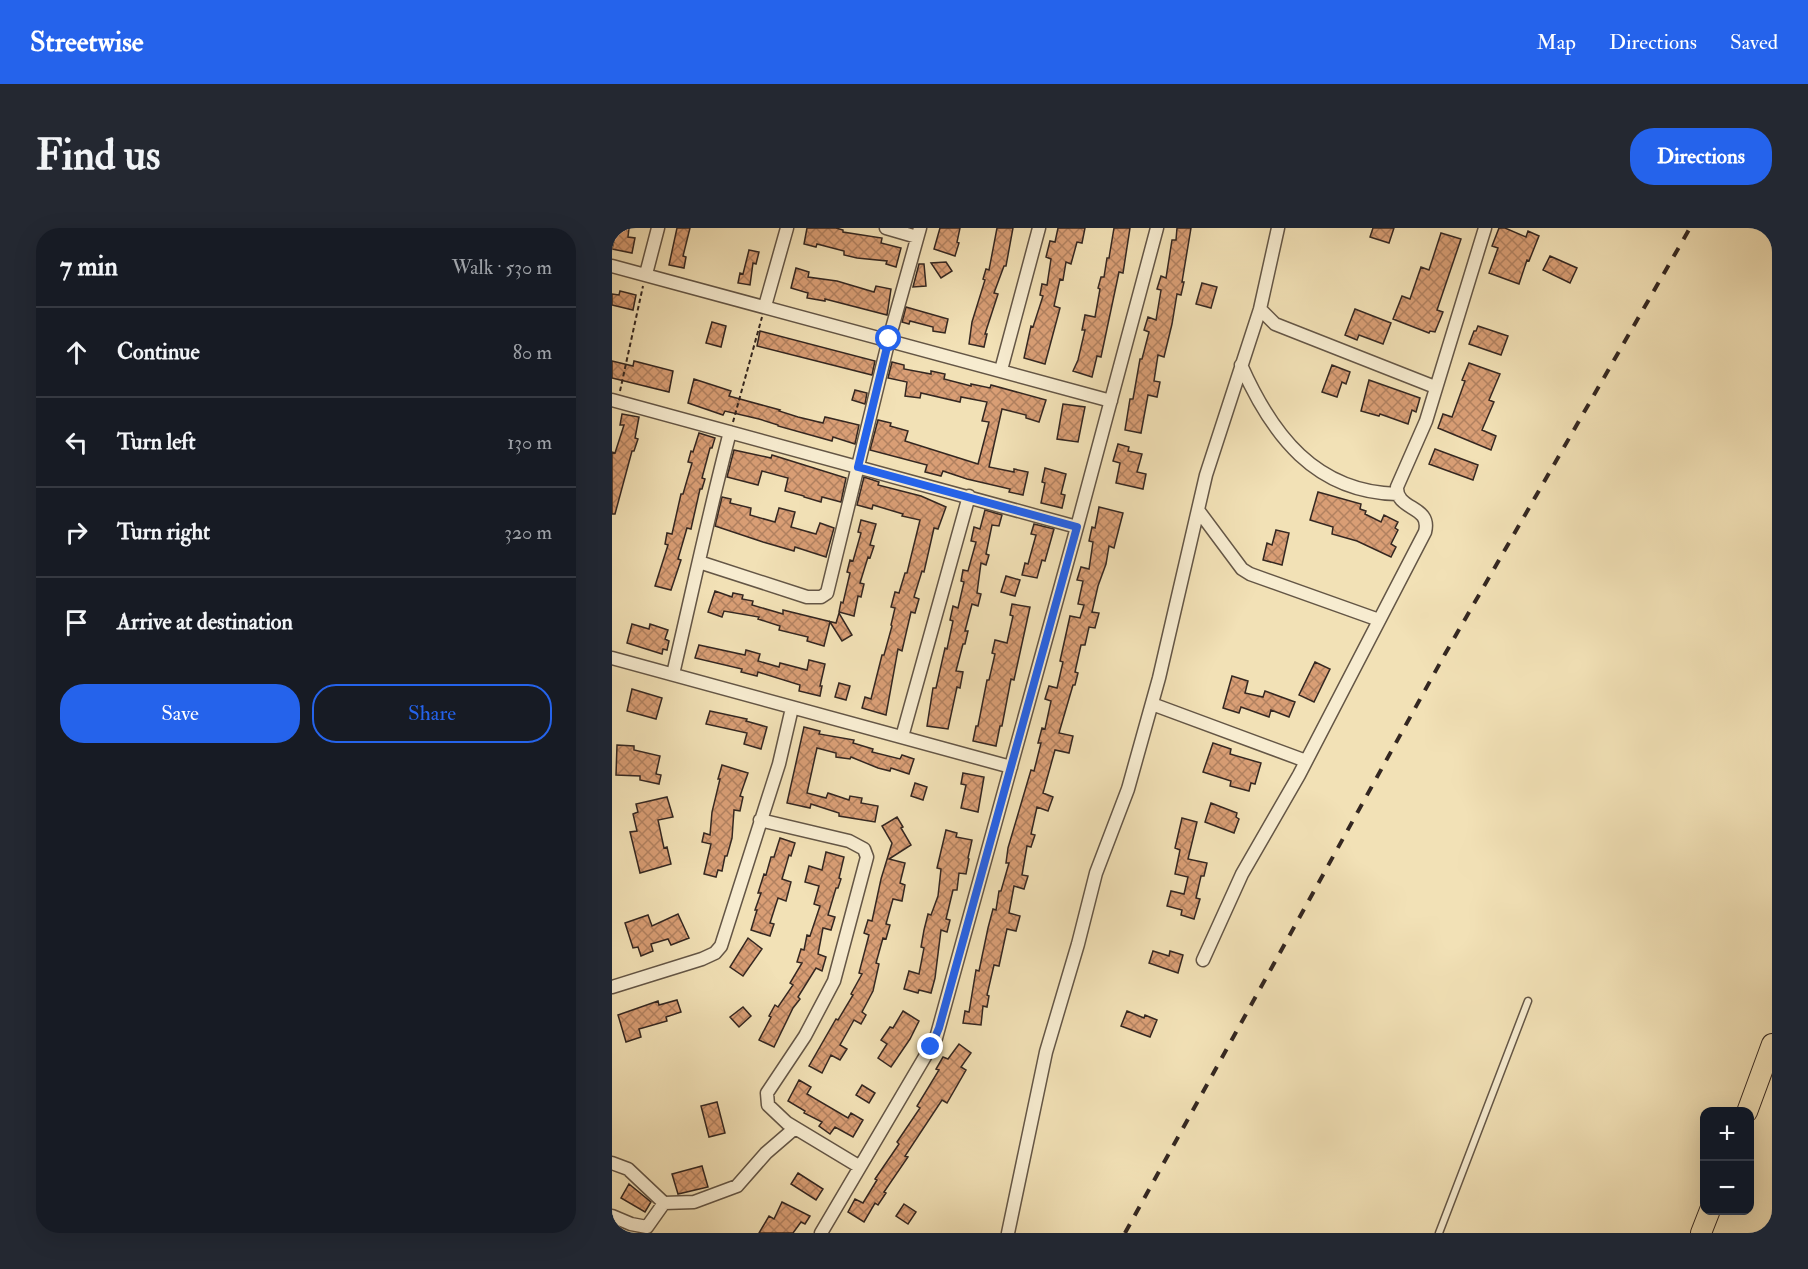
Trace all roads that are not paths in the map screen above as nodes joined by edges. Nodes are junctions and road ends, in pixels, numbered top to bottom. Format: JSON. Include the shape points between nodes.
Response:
{"nodes":[{"id":1,"x":658,"y":228,"type":"edge"},
{"id":2,"x":787,"y":228,"type":"edge"},
{"id":3,"x":886,"y":228,"type":"edge"},
{"id":4,"x":1039,"y":228,"type":"edge"},
{"id":5,"x":1157,"y":228,"type":"edge"},
{"id":6,"x":1278,"y":228,"type":"edge"},
{"id":7,"x":1485,"y":228,"type":"edge"},
{"id":8,"x":919,"y":232,"type":"edge"},
{"id":9,"x":612,"y":266,"type":"edge"},
{"id":10,"x":646,"y":274,"type":"junction"},
{"id":11,"x":765,"y":306,"type":"junction"},
{"id":12,"x":1260,"y":309,"type":"junction"},
{"id":13,"x":889,"y":339,"type":"junction"},
{"id":14,"x":1241,"y":365,"type":"junction"},
{"id":15,"x":1001,"y":370,"type":"junction"},
{"id":16,"x":1435,"y":387,"type":"junction"},
{"id":17,"x":1111,"y":401,"type":"junction"},
{"id":18,"x":614,"y":402,"type":"edge"},
{"id":19,"x":730,"y":432,"type":"junction"},
{"id":20,"x":858,"y":467,"type":"junction"},
{"id":21,"x":1396,"y":494,"type":"junction"},
{"id":22,"x":969,"y":496,"type":"junction"},
{"id":23,"x":1198,"y":510,"type":"junction"},
{"id":24,"x":1077,"y":527,"type":"junction"},
{"id":25,"x":699,"y":562,"type":"junction"},
{"id":26,"x":1379,"y":620,"type":"junction"},
{"id":27,"x":612,"y":658,"type":"edge"},
{"id":28,"x":673,"y":674,"type":"junction"},
{"id":29,"x":1152,"y":704,"type":"junction"},
{"id":30,"x":792,"y":708,"type":"junction"},
{"id":31,"x":902,"y":737,"type":"junction"},
{"id":32,"x":1306,"y":760,"type":"junction"},
{"id":33,"x":1011,"y":767,"type":"junction"},
{"id":34,"x":760,"y":820,"type":"junction"},
{"id":35,"x":1203,"y":960,"type":"dead end"},
{"id":36,"x":612,"y":987,"type":"edge"},
{"id":37,"x":1528,"y":1001,"type":"dead end"},
{"id":38,"x":1772,"y":1044,"type":"edge"},
{"id":39,"x":1749,"y":1107,"type":"edge"},
{"id":40,"x":795,"y":1128,"type":"junction"},
{"id":41,"x":612,"y":1163,"type":"edge"},
{"id":42,"x":860,"y":1167,"type":"junction"},
{"id":43,"x":664,"y":1203,"type":"junction"},
{"id":44,"x":1708,"y":1215,"type":"edge"},
{"id":45,"x":612,"y":1216,"type":"edge"},
{"id":46,"x":820,"y":1233,"type":"edge"},
{"id":47,"x":1008,"y":1233,"type":"edge"},
{"id":48,"x":1439,"y":1233,"type":"edge"},
{"id":49,"x":1701,"y":1233,"type":"edge"}],
"edges":[{"from":1,"to":10,"type":"street"},
{"from":2,"to":11,"type":"street"},
{"from":3,"to":8,"type":"street"},
{"from":4,"to":15,"type":"street"},
{"from":5,"to":17,"type":"street"},
{"from":6,"to":12,"type":"street"},
{"from":7,"to":16,"type":"street"},
{"from":8,"to":13,"type":"street"},
{"from":9,"to":10,"type":"street"},
{"from":10,"to":11,"type":"street"},
{"from":11,"to":13,"type":"street"},
{"from":12,"to":14,"type":"street"},
{"from":12,"to":16,"type":"street","via":[[1275,324]]},
{"from":13,"to":15,"type":"street"},
{"from":13,"to":20,"type":"street"},
{"from":14,"to":21,"type":"street","via":[[1268,416],[1294,451],[1334,480],[1374,493]]},
{"from":14,"to":23,"type":"street"},
{"from":15,"to":17,"type":"street"},
{"from":16,"to":21,"type":"street"},
{"from":17,"to":24,"type":"street"},
{"from":18,"to":19,"type":"street"},
{"from":19,"to":20,"type":"street"},
{"from":19,"to":25,"type":"street"},
{"from":20,"to":22,"type":"street"},
{"from":20,"to":25,"type":"street","via":[[830,585],[821,597],[807,597]]},
{"from":21,"to":26,"type":"street","via":[[1419,512],[1427,524]]},
{"from":22,"to":24,"type":"street"},
{"from":22,"to":31,"type":"street"},
{"from":23,"to":26,"type":"street","via":[[1242,569],[1250,574]]},
{"from":23,"to":29,"type":"street"},
{"from":24,"to":33,"type":"street"},
{"from":25,"to":28,"type":"street"},
{"from":26,"to":32,"type":"street"},
{"from":27,"to":28,"type":"street"},
{"from":28,"to":30,"type":"street"},
{"from":29,"to":32,"type":"street"},
{"from":29,"to":47,"type":"street","via":[[1128,789],[1095,873],[1046,1052]]},
{"from":30,"to":31,"type":"street"},
{"from":30,"to":34,"type":"street"},
{"from":31,"to":33,"type":"street"},
{"from":32,"to":35,"type":"street","via":[[1242,874]]},
{"from":33,"to":42,"type":"street","via":[[936,1038]]},
{"from":34,"to":36,"type":"street","via":[[721,945],[715,953]]},
{"from":34,"to":40,"type":"street","via":[[849,841],[864,849],[867,857],[830,989],[805,1036],[766,1093],[768,1105]]},
{"from":37,"to":48,"type":"lane"},
{"from":38,"to":39,"type":"highway"},
{"from":40,"to":42,"type":"street"},
{"from":40,"to":43,"type":"street","via":[[737,1186],[694,1202]]},
{"from":41,"to":43,"type":"street","via":[[628,1169]]},
{"from":42,"to":46,"type":"street"},
{"from":43,"to":45,"type":"street","via":[[647,1227]]},
{"from":44,"to":49,"type":"highway"}]}
